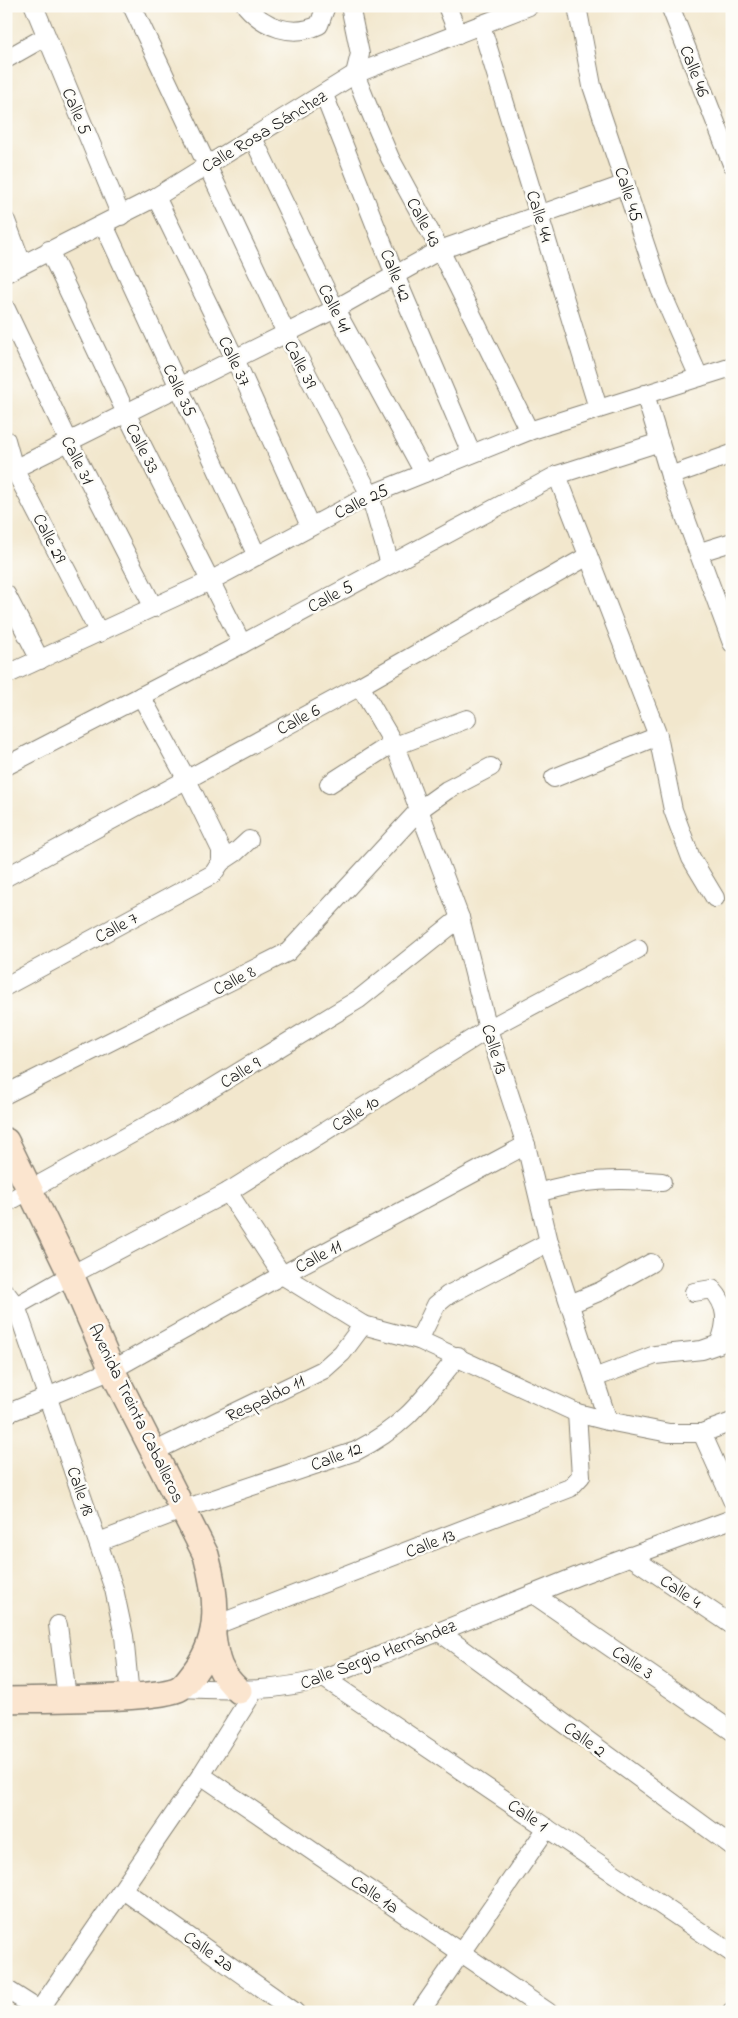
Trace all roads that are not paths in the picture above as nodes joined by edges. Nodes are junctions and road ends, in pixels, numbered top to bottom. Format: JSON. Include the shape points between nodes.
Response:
{"nodes":[{"id":1,"x":34,"y":6,"type":"edge"},
{"id":2,"x":132,"y":6,"type":"edge"},
{"id":3,"x":246,"y":6,"type":"edge"},
{"id":4,"x":326,"y":6,"type":"edge"},
{"id":5,"x":350,"y":6,"type":"edge"},
{"id":6,"x":447,"y":6,"type":"edge"},
{"id":7,"x":530,"y":6,"type":"edge"},
{"id":8,"x":577,"y":6,"type":"edge"},
{"id":9,"x":670,"y":6,"type":"edge"},
{"id":10,"x":481,"y":25,"type":"junction"},
{"id":11,"x":458,"y":34,"type":"junction"},
{"id":12,"x":45,"y":36,"type":"junction"},
{"id":13,"x":6,"y":59,"type":"edge"},
{"id":14,"x":356,"y":74,"type":"junction"},
{"id":15,"x":324,"y":95,"type":"junction"},
{"id":16,"x":253,"y":138,"type":"junction"},
{"id":17,"x":732,"y":164,"type":"edge"},
{"id":18,"x":206,"y":166,"type":"junction"},
{"id":19,"x":626,"y":184,"type":"junction"},
{"id":20,"x":156,"y":197,"type":"junction"},
{"id":21,"x":540,"y":213,"type":"junction"},
{"id":22,"x":121,"y":216,"type":"junction"},
{"id":23,"x":6,"y":221,"type":"edge"},
{"id":24,"x":104,"y":225,"type":"junction"},
{"id":25,"x":49,"y":250,"type":"junction"},
{"id":26,"x":440,"y":250,"type":"junction"},
{"id":27,"x":22,"y":264,"type":"junction"},
{"id":28,"x":6,"y":273,"type":"edge"},
{"id":29,"x":395,"y":275,"type":"junction"},
{"id":30,"x":6,"y":309,"type":"edge"},
{"id":31,"x":335,"y":309,"type":"junction"},
{"id":32,"x":286,"y":334,"type":"junction"},
{"id":33,"x":235,"y":359,"type":"junction"},
{"id":34,"x":732,"y":367,"type":"edge"},
{"id":35,"x":699,"y":377,"type":"junction"},
{"id":36,"x":179,"y":386,"type":"junction"},
{"id":37,"x":645,"y":394,"type":"junction"},
{"id":38,"x":598,"y":408,"type":"junction"},
{"id":39,"x":126,"y":413,"type":"junction"},
{"id":40,"x":529,"y":431,"type":"junction"},
{"id":41,"x":6,"y":440,"type":"edge"},
{"id":42,"x":69,"y":442,"type":"junction"},
{"id":43,"x":660,"y":442,"type":"junction"},
{"id":44,"x":471,"y":453,"type":"junction"},
{"id":45,"x":732,"y":454,"type":"edge"},
{"id":46,"x":10,"y":471,"type":"edge"},
{"id":47,"x":424,"y":473,"type":"junction"},
{"id":48,"x":557,"y":475,"type":"junction"},
{"id":49,"x":670,"y":476,"type":"junction"},
{"id":50,"x":370,"y":495,"type":"junction"},
{"id":51,"x":310,"y":526,"type":"junction"},
{"id":52,"x":732,"y":542,"type":"edge"},
{"id":53,"x":700,"y":552,"type":"junction"},
{"id":54,"x":257,"y":556,"type":"junction"},
{"id":55,"x":588,"y":556,"type":"junction"},
{"id":56,"x":390,"y":564,"type":"junction"},
{"id":57,"x":210,"y":581,"type":"junction"},
{"id":58,"x":6,"y":594,"type":"edge"},
{"id":59,"x":154,"y":608,"type":"junction"},
{"id":60,"x":100,"y":633,"type":"junction"},
{"id":61,"x":732,"y":643,"type":"edge"},
{"id":62,"x":242,"y":644,"type":"junction"},
{"id":63,"x":40,"y":660,"type":"junction"},
{"id":64,"x":6,"y":675,"type":"edge"},
{"id":65,"x":360,"y":686,"type":"junction"},
{"id":66,"x":141,"y":696,"type":"junction"},
{"id":67,"x":467,"y":719,"type":"dead end"},
{"id":68,"x":658,"y":736,"type":"junction"},
{"id":69,"x":394,"y":745,"type":"junction"},
{"id":70,"x":6,"y":766,"type":"edge"},
{"id":71,"x":491,"y":767,"type":"dead end"},
{"id":72,"x":554,"y":778,"type":"dead end"},
{"id":73,"x":187,"y":780,"type":"junction"},
{"id":74,"x":329,"y":784,"type":"dead end"},
{"id":75,"x":419,"y":810,"type":"junction"},
{"id":76,"x":249,"y":840,"type":"dead end"},
{"id":77,"x":221,"y":862,"type":"junction"},
{"id":78,"x":6,"y":877,"type":"edge"},
{"id":79,"x":715,"y":898,"type":"dead end"},
{"id":80,"x":460,"y":918,"type":"junction"},
{"id":81,"x":638,"y":949,"type":"dead end"},
{"id":82,"x":6,"y":986,"type":"edge"},
{"id":83,"x":488,"y":1029,"type":"junction"},
{"id":84,"x":6,"y":1094,"type":"edge"},
{"id":85,"x":6,"y":1141,"type":"edge"},
{"id":86,"x":526,"y":1145,"type":"junction"},
{"id":87,"x":662,"y":1182,"type":"dead end"},
{"id":88,"x":30,"y":1191,"type":"junction"},
{"id":89,"x":228,"y":1192,"type":"junction"},
{"id":90,"x":538,"y":1193,"type":"junction"},
{"id":91,"x":6,"y":1203,"type":"edge"},
{"id":92,"x":549,"y":1242,"type":"junction"},
{"id":93,"x":651,"y":1263,"type":"dead end"},
{"id":94,"x":71,"y":1274,"type":"junction"},
{"id":95,"x":282,"y":1275,"type":"junction"},
{"id":96,"x":694,"y":1292,"type":"dead end"},
{"id":97,"x":11,"y":1300,"type":"edge"},
{"id":98,"x":570,"y":1304,"type":"junction"},
{"id":99,"x":363,"y":1325,"type":"junction"},
{"id":100,"x":419,"y":1340,"type":"junction"},
{"id":101,"x":458,"y":1356,"type":"junction"},
{"id":102,"x":112,"y":1370,"type":"junction"},
{"id":103,"x":594,"y":1378,"type":"junction"},
{"id":104,"x":48,"y":1396,"type":"junction"},
{"id":105,"x":577,"y":1413,"type":"junction"},
{"id":106,"x":6,"y":1414,"type":"edge"},
{"id":107,"x":608,"y":1421,"type":"junction"},
{"id":108,"x":732,"y":1422,"type":"edge"},
{"id":109,"x":702,"y":1433,"type":"junction"},
{"id":110,"x":153,"y":1452,"type":"junction"},
{"id":111,"x":732,"y":1500,"type":"edge"},
{"id":112,"x":184,"y":1509,"type":"junction"},
{"id":113,"x":732,"y":1519,"type":"edge"},
{"id":114,"x":99,"y":1542,"type":"junction"},
{"id":115,"x":630,"y":1556,"type":"junction"},
{"id":116,"x":533,"y":1594,"type":"junction"},
{"id":117,"x":58,"y":1625,"type":"dead end"},
{"id":118,"x":732,"y":1626,"type":"edge"},
{"id":119,"x":214,"y":1630,"type":"junction"},
{"id":120,"x":438,"y":1631,"type":"junction"},
{"id":121,"x":324,"y":1678,"type":"junction"},
{"id":122,"x":180,"y":1688,"type":"junction"},
{"id":123,"x":246,"y":1691,"type":"junction"},
{"id":124,"x":130,"y":1696,"type":"junction"},
{"id":125,"x":67,"y":1698,"type":"junction"},
{"id":126,"x":6,"y":1700,"type":"edge"},
{"id":127,"x":732,"y":1730,"type":"edge"},
{"id":128,"x":201,"y":1775,"type":"junction"},
{"id":129,"x":547,"y":1828,"type":"junction"},
{"id":130,"x":732,"y":1846,"type":"edge"},
{"id":131,"x":123,"y":1890,"type":"junction"},
{"id":132,"x":732,"y":1953,"type":"edge"},
{"id":133,"x":462,"y":1954,"type":"junction"},
{"id":134,"x":6,"y":1989,"type":"edge"},
{"id":135,"x":40,"y":2011,"type":"edge"},
{"id":136,"x":295,"y":2012,"type":"edge"},
{"id":137,"x":420,"y":2012,"type":"edge"},
{"id":138,"x":548,"y":2012,"type":"edge"}],
"edges":[{"from":1,"to":12,"type":"street","name":"Calle 5"},
{"from":2,"to":18,"type":"street","name":"Calle 39"},
{"from":3,"to":4,"type":"street","via":[[257,19],[269,26],[298,32],[319,25]]},
{"from":5,"to":14,"type":"street","name":"Calle 43","via":[[360,54]]},
{"from":6,"to":11,"type":"street"},
{"from":7,"to":10,"type":"street","name":"Calle Rosa Sánchez"},
{"from":8,"to":19,"type":"street","name":"Calle 45","via":[[592,86]]},
{"from":9,"to":17,"type":"street","name":"Calle 46"},
{"from":10,"to":11,"type":"street","name":"Calle Rosa Sánchez"},
{"from":10,"to":21,"type":"street","name":"Calle 44"},
{"from":11,"to":14,"type":"street","name":"Calle Rosa Sánchez"},
{"from":12,"to":13,"type":"street"},
{"from":12,"to":22,"type":"street","name":"Calle 5"},
{"from":14,"to":15,"type":"street","name":"Calle Rosa Sánchez"},
{"from":14,"to":26,"type":"street","name":"Calle 43","via":[[390,158]]},
{"from":15,"to":16,"type":"street","name":"Calle Rosa Sánchez"},
{"from":15,"to":29,"type":"street","name":"Calle 42"},
{"from":16,"to":18,"type":"street","name":"Calle Rosa Sánchez"},
{"from":16,"to":31,"type":"street","name":"Calle 41"},
{"from":18,"to":20,"type":"street","name":"Calle Rosa Sánchez"},
{"from":18,"to":32,"type":"street","name":"Calle 39"},
{"from":19,"to":21,"type":"street"},
{"from":19,"to":35,"type":"street","name":"Calle 45","via":[[660,289]]},
{"from":20,"to":22,"type":"street","name":"Calle Rosa Sánchez"},
{"from":20,"to":33,"type":"street","name":"Calle 37"},
{"from":21,"to":26,"type":"street"},
{"from":21,"to":38,"type":"street","name":"Calle 44"},
{"from":22,"to":24,"type":"street","name":"Calle Rosa Sánchez"},
{"from":23,"to":27,"type":"street"},
{"from":24,"to":25,"type":"street","name":"Calle Rosa Sánchez"},
{"from":24,"to":36,"type":"street","name":"Calle 35"},
{"from":25,"to":27,"type":"street","name":"Calle Rosa Sánchez"},
{"from":25,"to":39,"type":"street","name":"Calle 33"},
{"from":26,"to":29,"type":"street"},
{"from":26,"to":40,"type":"street","name":"Calle 43"},
{"from":27,"to":28,"type":"street","name":"Calle Rosa Sánchez"},
{"from":29,"to":31,"type":"street"},
{"from":29,"to":44,"type":"street","name":"Calle 42"},
{"from":30,"to":42,"type":"street","name":"Calle 31"},
{"from":31,"to":32,"type":"street"},
{"from":31,"to":47,"type":"street","name":"Calle 41"},
{"from":32,"to":33,"type":"street"},
{"from":32,"to":50,"type":"street","name":"Calle 39"},
{"from":33,"to":36,"type":"street"},
{"from":33,"to":51,"type":"street","name":"Calle 37"},
{"from":34,"to":35,"type":"street","name":"Calle 25"},
{"from":35,"to":37,"type":"street","name":"Calle 25"},
{"from":36,"to":39,"type":"street"},
{"from":36,"to":54,"type":"street","name":"Calle 35"},
{"from":37,"to":38,"type":"street","name":"Calle 25"},
{"from":37,"to":43,"type":"street"},
{"from":38,"to":40,"type":"street","name":"Calle 25"},
{"from":39,"to":42,"type":"street"},
{"from":39,"to":57,"type":"street","name":"Calle 33"},
{"from":40,"to":44,"type":"street","name":"Calle 25"},
{"from":41,"to":46,"type":"street","name":"Calle 29"},
{"from":42,"to":46,"type":"street"},
{"from":42,"to":59,"type":"street","name":"Calle 31"},
{"from":43,"to":48,"type":"street","name":"Calle 5"},
{"from":43,"to":49,"type":"street"},
{"from":44,"to":47,"type":"street","name":"Calle 25"},
{"from":45,"to":49,"type":"street"},
{"from":46,"to":60,"type":"street","name":"Calle 29"},
{"from":47,"to":50,"type":"street","name":"Calle 25"},
{"from":48,"to":55,"type":"street"},
{"from":48,"to":56,"type":"street","name":"Calle 5"},
{"from":49,"to":53,"type":"street"},
{"from":50,"to":51,"type":"street","name":"Calle 25"},
{"from":50,"to":56,"type":"street","name":"Calle 39"},
{"from":51,"to":54,"type":"street","name":"Calle 25"},
{"from":52,"to":53,"type":"street"},
{"from":53,"to":61,"type":"street"},
{"from":54,"to":57,"type":"street","name":"Calle 25"},
{"from":55,"to":65,"type":"street","name":"Calle 6"},
{"from":55,"to":68,"type":"street"},
{"from":56,"to":62,"type":"street","name":"Calle 5"},
{"from":57,"to":59,"type":"street","name":"Calle 25"},
{"from":57,"to":62,"type":"street","name":"Calle 33"},
{"from":58,"to":63,"type":"street"},
{"from":59,"to":60,"type":"street","name":"Calle 25"},
{"from":60,"to":63,"type":"street","name":"Calle 25"},
{"from":62,"to":66,"type":"street","name":"Calle 5"},
{"from":63,"to":64,"type":"street","name":"Calle 25"},
{"from":65,"to":69,"type":"street","name":"Calle 13"},
{"from":65,"to":73,"type":"street","name":"Calle 6"},
{"from":66,"to":70,"type":"street","name":"Calle 5"},
{"from":66,"to":73,"type":"street"},
{"from":67,"to":69,"type":"street"},
{"from":68,"to":72,"type":"street"},
{"from":68,"to":79,"type":"street","via":[[673,810],[691,858]]},
{"from":69,"to":74,"type":"street"},
{"from":69,"to":75,"type":"street","name":"Calle 13"},
{"from":71,"to":75,"type":"street","name":"Calle 8","via":[[447,790]]},
{"from":73,"to":77,"type":"street","via":[[220,850]]},
{"from":73,"to":78,"type":"street","name":"Calle 6"},
{"from":75,"to":80,"type":"street","name":"Calle 13"},
{"from":75,"to":84,"type":"street","name":"Calle 8","via":[[288,952]]},
{"from":76,"to":77,"type":"street","name":"Calle 7"},
{"from":77,"to":82,"type":"street","name":"Calle 7","via":[[213,874]]},
{"from":80,"to":83,"type":"street","name":"Calle 13"},
{"from":80,"to":88,"type":"street","name":"Calle 9","via":[[359,1000],[193,1100]]},
{"from":81,"to":83,"type":"street","name":"Calle 10"},
{"from":83,"to":86,"type":"street","name":"Calle 13"},
{"from":83,"to":89,"type":"street","name":"Calle 10"},
{"from":85,"to":88,"type":"street","name":"Avenida Treinta Caballeros"},
{"from":86,"to":90,"type":"street","name":"Calle 13"},
{"from":86,"to":95,"type":"street","name":"Calle 11"},
{"from":87,"to":90,"type":"street","via":[[617,1178],[589,1180]]},
{"from":88,"to":91,"type":"street","name":"Calle 9"},
{"from":88,"to":94,"type":"street","name":"Avenida Treinta Caballeros"},
{"from":89,"to":94,"type":"street","name":"Calle 10"},
{"from":89,"to":95,"type":"street"},
{"from":90,"to":92,"type":"street","name":"Calle 13"},
{"from":92,"to":98,"type":"street","name":"Calle 13"},
{"from":92,"to":100,"type":"street","via":[[448,1295],[436,1305]]},
{"from":93,"to":98,"type":"street"},
{"from":94,"to":97,"type":"street","name":"Calle 10"},
{"from":94,"to":102,"type":"street","name":"Avenida Treinta Caballeros"},
{"from":95,"to":99,"type":"street"},
{"from":95,"to":102,"type":"street","name":"Calle 11"},
{"from":96,"to":103,"type":"street","via":[[712,1289],[722,1299],[726,1311],[724,1333],[719,1344],[702,1350],[655,1355]]},
{"from":97,"to":104,"type":"street","name":"Calle 18"},
{"from":98,"to":103,"type":"street","name":"Calle 13"},
{"from":99,"to":100,"type":"street"},
{"from":99,"to":110,"type":"street","name":"Respaldo 11","via":[[323,1370]]},
{"from":100,"to":101,"type":"street"},
{"from":101,"to":105,"type":"street"},
{"from":101,"to":112,"type":"street","name":"Calle 12","via":[[413,1412],[379,1439],[356,1451]]},
{"from":102,"to":104,"type":"street","name":"Calle 11"},
{"from":102,"to":110,"type":"street","name":"Avenida Treinta Caballeros"},
{"from":103,"to":107,"type":"street","name":"Calle 13"},
{"from":104,"to":106,"type":"street","name":"Calle 11"},
{"from":104,"to":114,"type":"street","name":"Calle 18"},
{"from":105,"to":107,"type":"street"},
{"from":105,"to":119,"type":"street","name":"Calle 13","via":[[581,1476],[570,1488]]},
{"from":107,"to":109,"type":"street","via":[[669,1433]]},
{"from":108,"to":109,"type":"street"},
{"from":109,"to":111,"type":"street"},
{"from":110,"to":112,"type":"street","name":"Avenida Treinta Caballeros"},
{"from":112,"to":114,"type":"street","name":"Calle 12"},
{"from":112,"to":119,"type":"street","name":"Avenida Treinta Caballeros","via":[[209,1566]]},
{"from":113,"to":115,"type":"street","name":"Calle Sergio Hernández"},
{"from":114,"to":124,"type":"street","name":"Calle 18","via":[[124,1636]]},
{"from":115,"to":116,"type":"street","name":"Calle Sergio Hernández"},
{"from":115,"to":118,"type":"street","name":"Calle 4"},
{"from":116,"to":120,"type":"street","name":"Calle Sergio Hernández"},
{"from":116,"to":127,"type":"street","name":"Calle 3"},
{"from":117,"to":125,"type":"street"},
{"from":119,"to":122,"type":"street","name":"Avenida Treinta Caballeros","via":[[201,1663]]},
{"from":119,"to":123,"type":"street","via":[[220,1669],[226,1679]]},
{"from":120,"to":121,"type":"street","name":"Calle Sergio Hernández"},
{"from":120,"to":130,"type":"street","name":"Calle 2"},
{"from":121,"to":123,"type":"street","name":"Calle Sergio Hernández","via":[[294,1687]]},
{"from":121,"to":129,"type":"street","name":"Calle 1"},
{"from":122,"to":123,"type":"street","name":"Calle Sergio Hernández"},
{"from":122,"to":124,"type":"street","name":"Calle Sergio Hernández"},
{"from":123,"to":128,"type":"street"},
{"from":124,"to":125,"type":"street","name":"Calle Sergio Hernández"},
{"from":125,"to":126,"type":"street","name":"Calle Sergio Hernández"},
{"from":128,"to":131,"type":"street"},
{"from":128,"to":133,"type":"street","name":"Calle 1a"},
{"from":129,"to":132,"type":"street","name":"Calle 1"},
{"from":129,"to":133,"type":"street"},
{"from":131,"to":135,"type":"street"},
{"from":131,"to":136,"type":"street","name":"Calle 2a"},
{"from":133,"to":137,"type":"street"},
{"from":133,"to":138,"type":"street","name":"Calle 1a"},
{"from":134,"to":135,"type":"street"}]}
